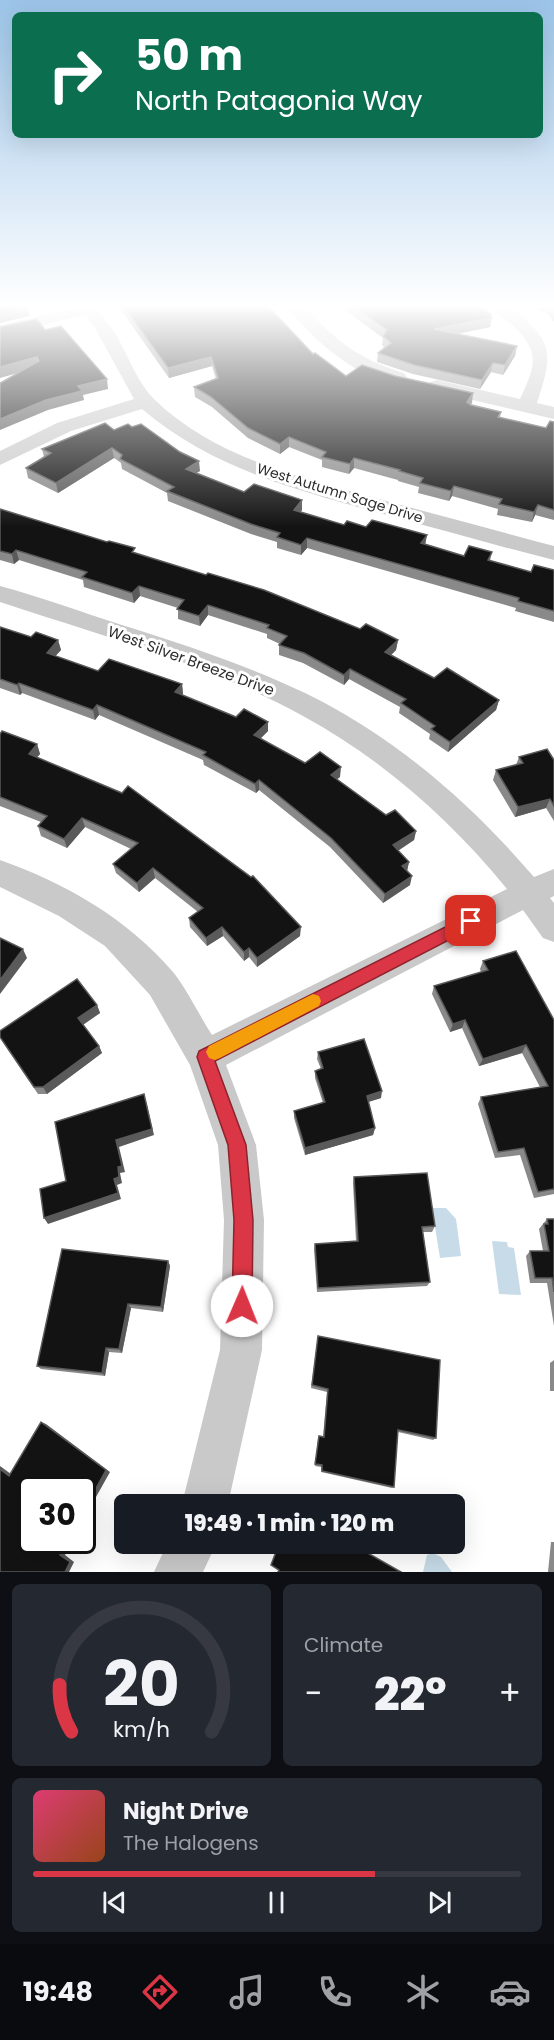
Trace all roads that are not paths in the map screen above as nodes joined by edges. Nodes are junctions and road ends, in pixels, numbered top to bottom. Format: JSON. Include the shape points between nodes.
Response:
{"nodes":[{"id":1,"x":133,"y":380,"type":"edge"},
{"id":2,"x":414,"y":380,"type":"edge"},
{"id":3,"x":541,"y":380,"type":"edge"},
{"id":4,"x":146,"y":402,"type":"junction"},
{"id":5,"x":526,"y":406,"type":"junction"},
{"id":6,"x":554,"y":413,"type":"edge"},
{"id":7,"x":0,"y":459,"type":"edge"},
{"id":8,"x":554,"y":553,"type":"edge"},
{"id":9,"x":0,"y":594,"type":"edge"},
{"id":10,"x":0,"y":873,"type":"edge"},
{"id":11,"x":542,"y":887,"type":"edge"},
{"id":12,"x":554,"y":928,"type":"edge"},
{"id":13,"x":205,"y":1057,"type":"junction"},
{"id":14,"x":207,"y":1494,"type":"edge"},
{"id":15,"x":187,"y":1554,"type":"edge"},
{"id":16,"x":178,"y":1572,"type":"edge"}],
"edges":[{"from":1,"to":4,"type":"street","name":"West Autumn Sage Drive"},
{"from":2,"to":5,"type":"street"},
{"from":3,"to":5,"type":"street"},
{"from":4,"to":7,"type":"street","via":[[64,427]]},
{"from":4,"to":8,"type":"street","name":"West Autumn Sage Drive","via":[[189,434],[233,459],[282,478]]},
{"from":5,"to":6,"type":"street"},
{"from":9,"to":11,"type":"street","name":"West Silver Breeze Drive","via":[[218,668],[271,689],[347,729],[420,779],[477,834]]},
{"from":10,"to":13,"type":"street","via":[[70,906],[116,936],[162,984]]},
{"from":11,"to":12,"type":"street","name":"West Silver Breeze Drive"},
{"from":11,"to":13,"type":"street"},
{"from":13,"to":14,"type":"street","via":[[237,1145],[244,1220],[241,1350]]},
{"from":15,"to":16,"type":"street"}]}
